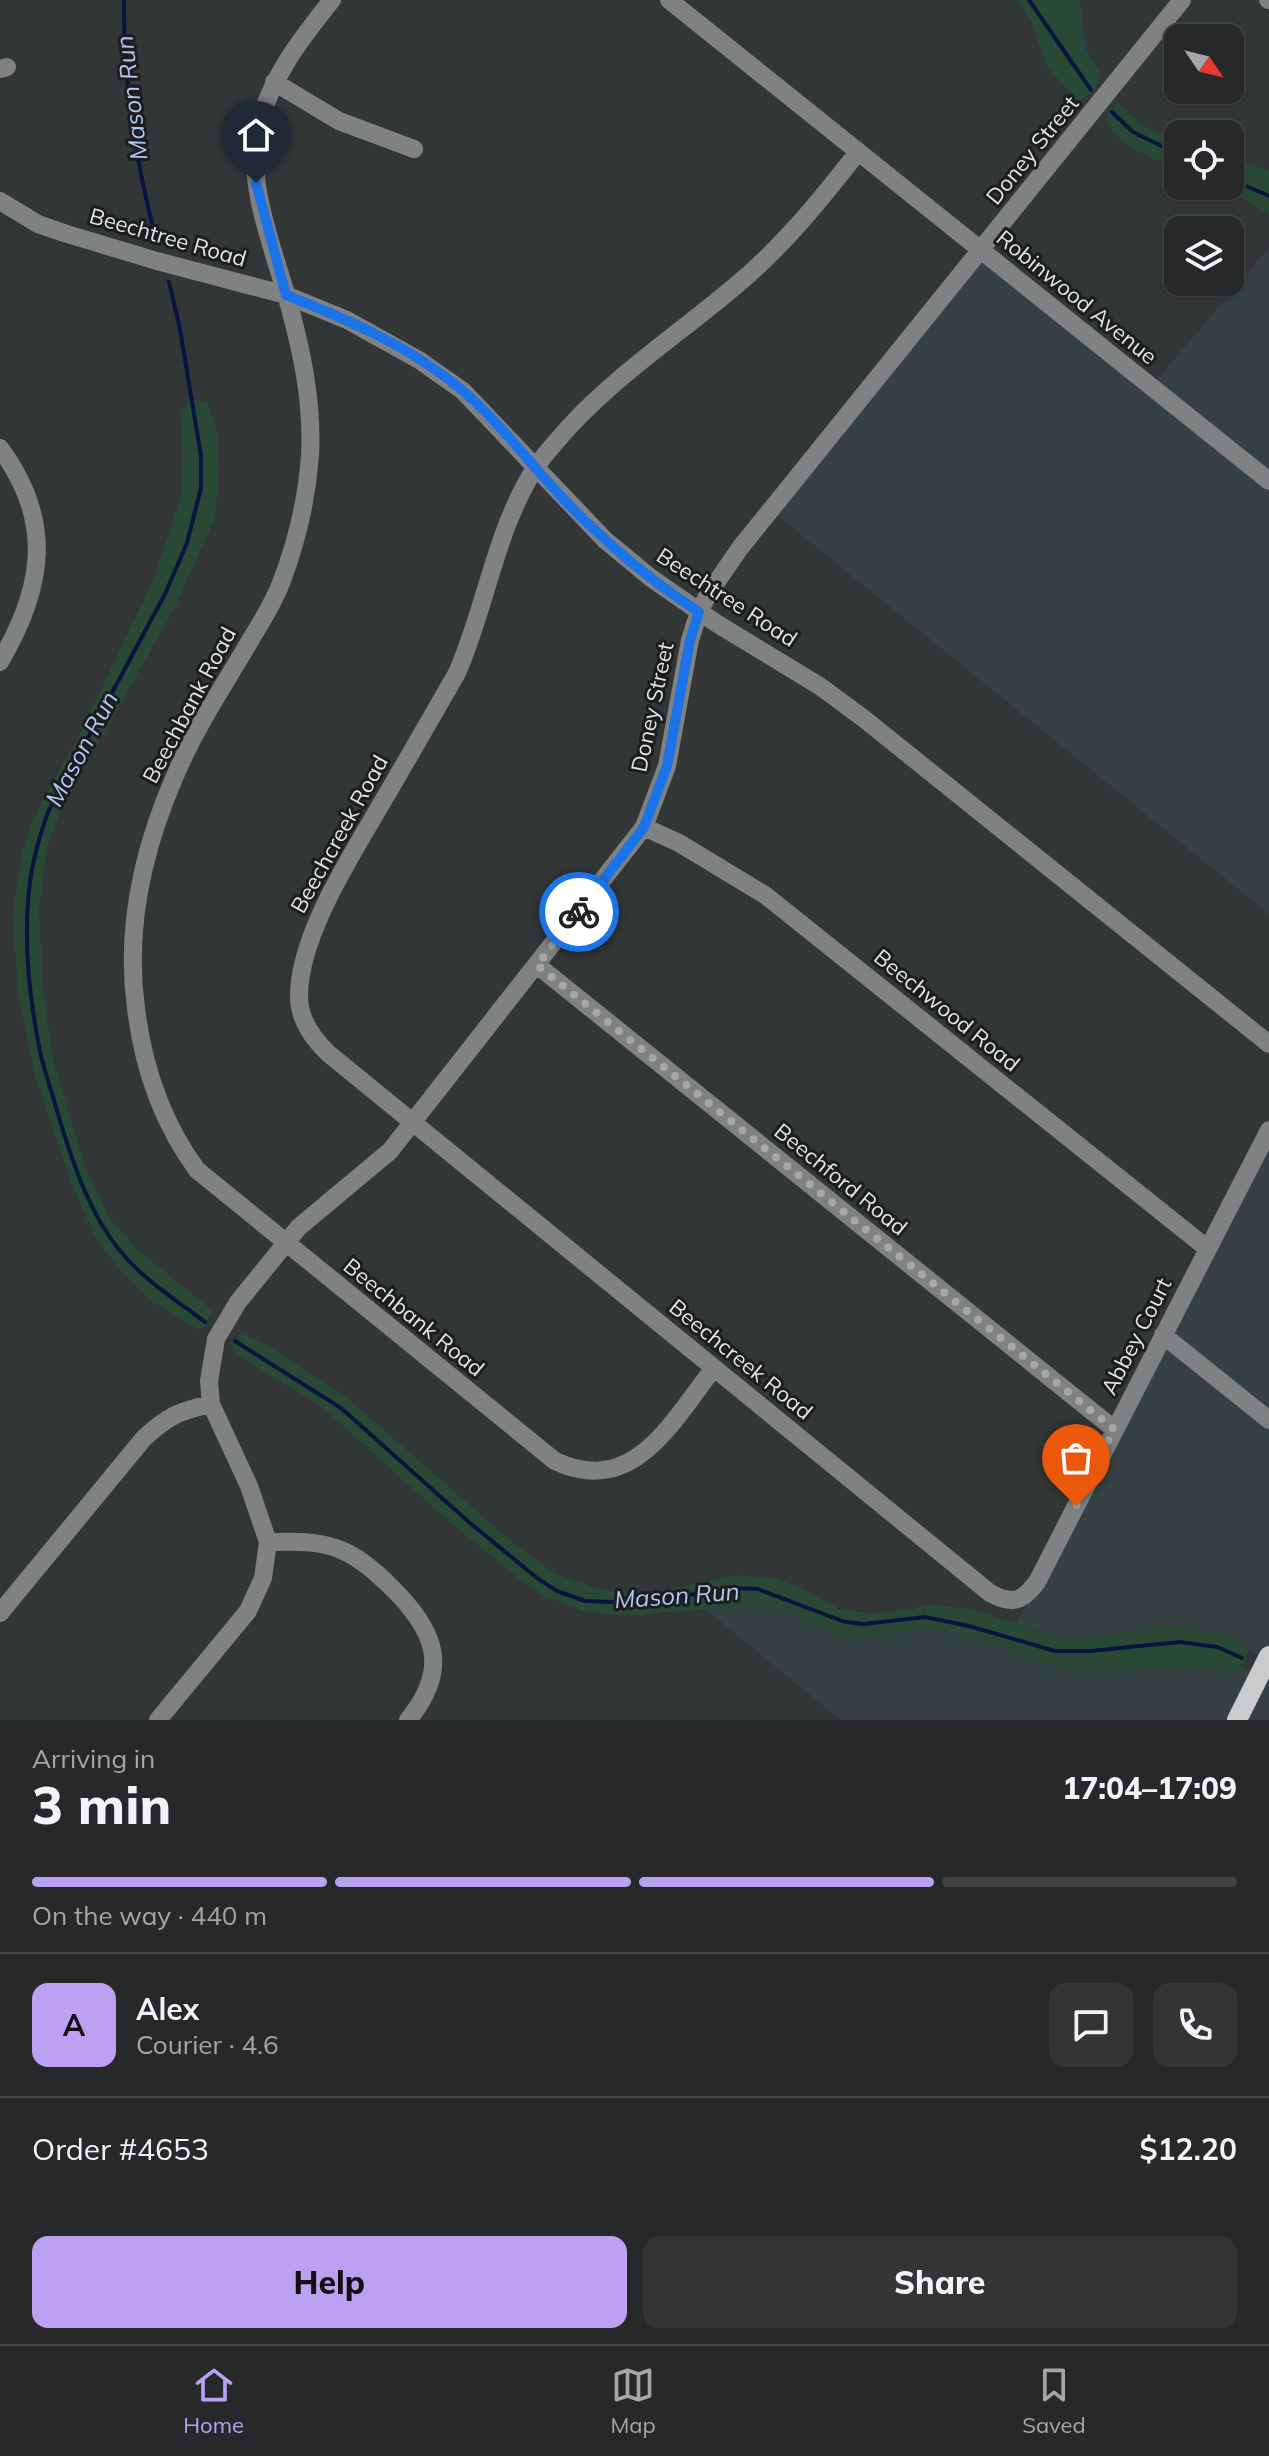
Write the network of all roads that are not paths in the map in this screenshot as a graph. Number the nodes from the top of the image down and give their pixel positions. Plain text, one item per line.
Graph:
1 (332, 0) edge
2 (669, 0) edge
3 (1182, 0) edge
4 (274, 82) junction
5 (414, 149) dead end
6 (858, 152) junction
7 (0, 201) edge
8 (981, 250) junction
9 (286, 295) junction
10 (0, 448) edge
11 (535, 468) junction
12 (1269, 481) edge
13 (699, 612) junction
14 (0, 662) edge
15 (644, 827) junction
16 (537, 965) junction
17 (1269, 1044) edge
18 (413, 1122) junction
19 (1269, 1130) edge
20 (285, 1243) junction
21 (1208, 1249) junction
22 (1163, 1335) junction
23 (714, 1368) junction
24 (211, 1404) junction
25 (1269, 1420) edge
26 (1114, 1429) junction
27 (268, 1542) junction
28 (1015, 1600) joint
29 (0, 1613) edge
30 (1269, 1656) edge
31 (158, 1720) edge
32 (408, 1720) edge
33 (1237, 1720) edge

1 - 4 street, Beechbank Road
2 - 6 street, Robinwood Avenue
3 - 8 street, Doney Street
4 - 5 street
4 - 9 street, Beechbank Road
6 - 8 street, Robinwood Avenue
6 - 11 street, Beechcreek Road
7 - 9 street, Beechtree Road
8 - 12 street, Robinwood Avenue
8 - 13 street, Doney Street
9 - 11 street, Beechtree Road
9 - 20 street, Beechbank Road
10 - 14 street
11 - 13 street, Beechtree Road
11 - 18 street, Beechcreek Road
13 - 15 street, Doney Street
13 - 17 street, Beechtree Road
15 - 16 street, Doney Street
15 - 21 street, Beechwood Road
16 - 18 street, Doney Street
16 - 26 street, Beechford Road
18 - 20 street, Doney Street
18 - 23 street, Beechcreek Road
19 - 21 street, Abbey Court
20 - 23 street, Beechbank Road
20 - 24 street, Doney Street
21 - 22 street, Abbey Court
22 - 25 street
22 - 26 street, Abbey Court
23 - 28 street, Beechcreek Road
24 - 27 street, Doney Street
24 - 29 street
26 - 28 street, Abbey Court
27 - 31 street, Doney Street
27 - 32 street
30 - 33 main road

